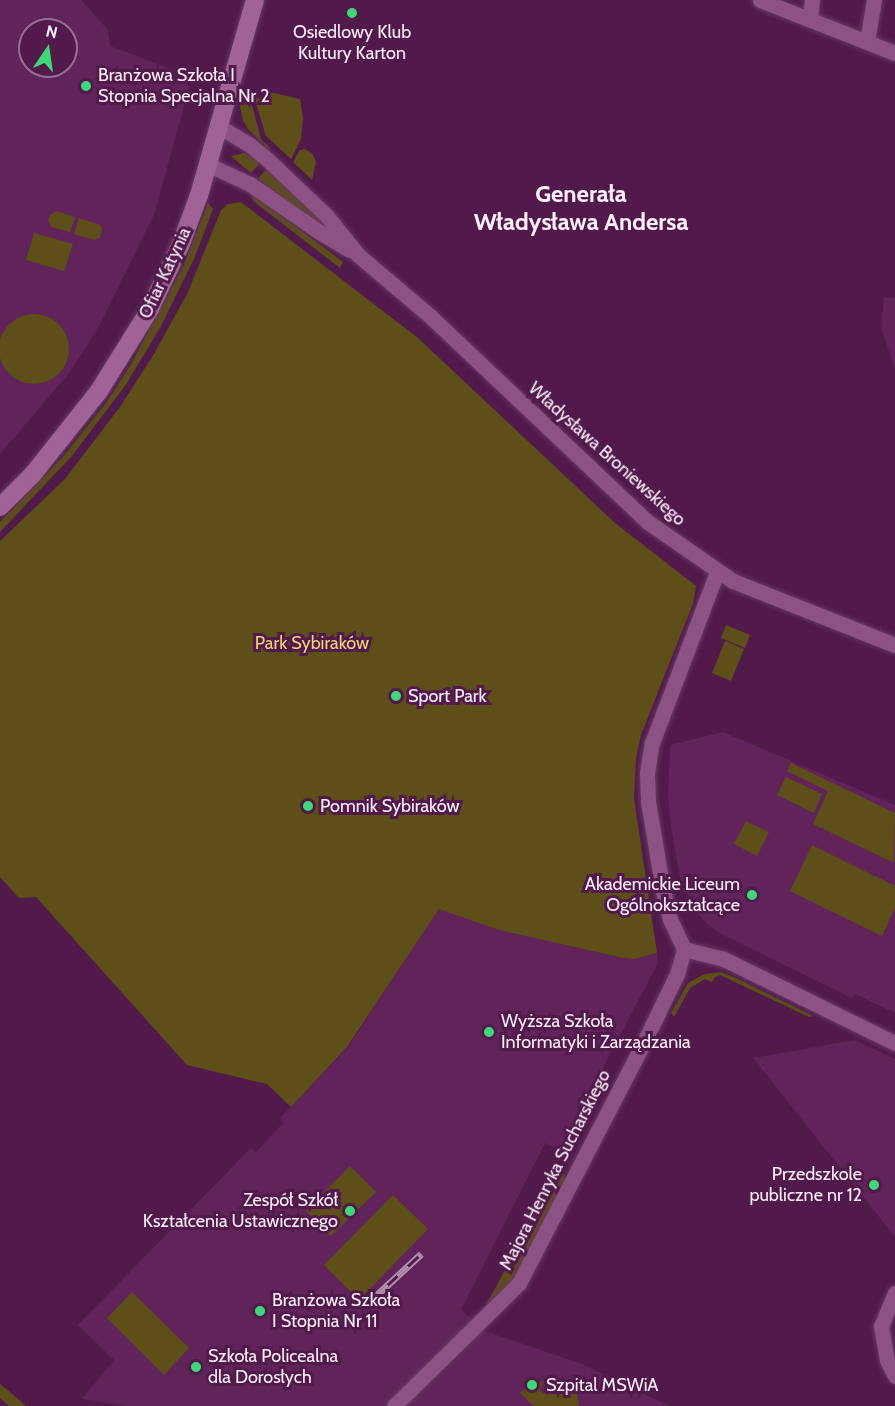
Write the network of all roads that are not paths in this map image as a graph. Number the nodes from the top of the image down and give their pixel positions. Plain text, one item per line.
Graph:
1 (255, 0) edge
2 (760, 0) edge
3 (812, 0) edge
4 (874, 0) edge
5 (810, 18) junction
6 (867, 41) junction
7 (895, 53) edge
8 (220, 127) junction
9 (209, 165) junction
10 (358, 255) junction
11 (0, 507) edge
12 (717, 572) junction
13 (895, 645) edge
14 (684, 949) junction
15 (895, 1042) edge
16 (895, 1293) edge
17 (895, 1376) edge
18 (394, 1406) edge

1 - 8 street, Ofiar Katynia
2 - 5 street
3 - 5 street
4 - 6 street
5 - 6 street
6 - 7 street
8 - 9 street, Ofiar Katynia
8 - 10 street
9 - 10 street
9 - 11 street, Ofiar Katynia
10 - 12 street, Władysława Broniewskiego
12 - 13 street, Władysława Broniewskiego
12 - 14 street
14 - 15 street
14 - 18 street, Majora Henryka Sucharskiego
16 - 17 street

